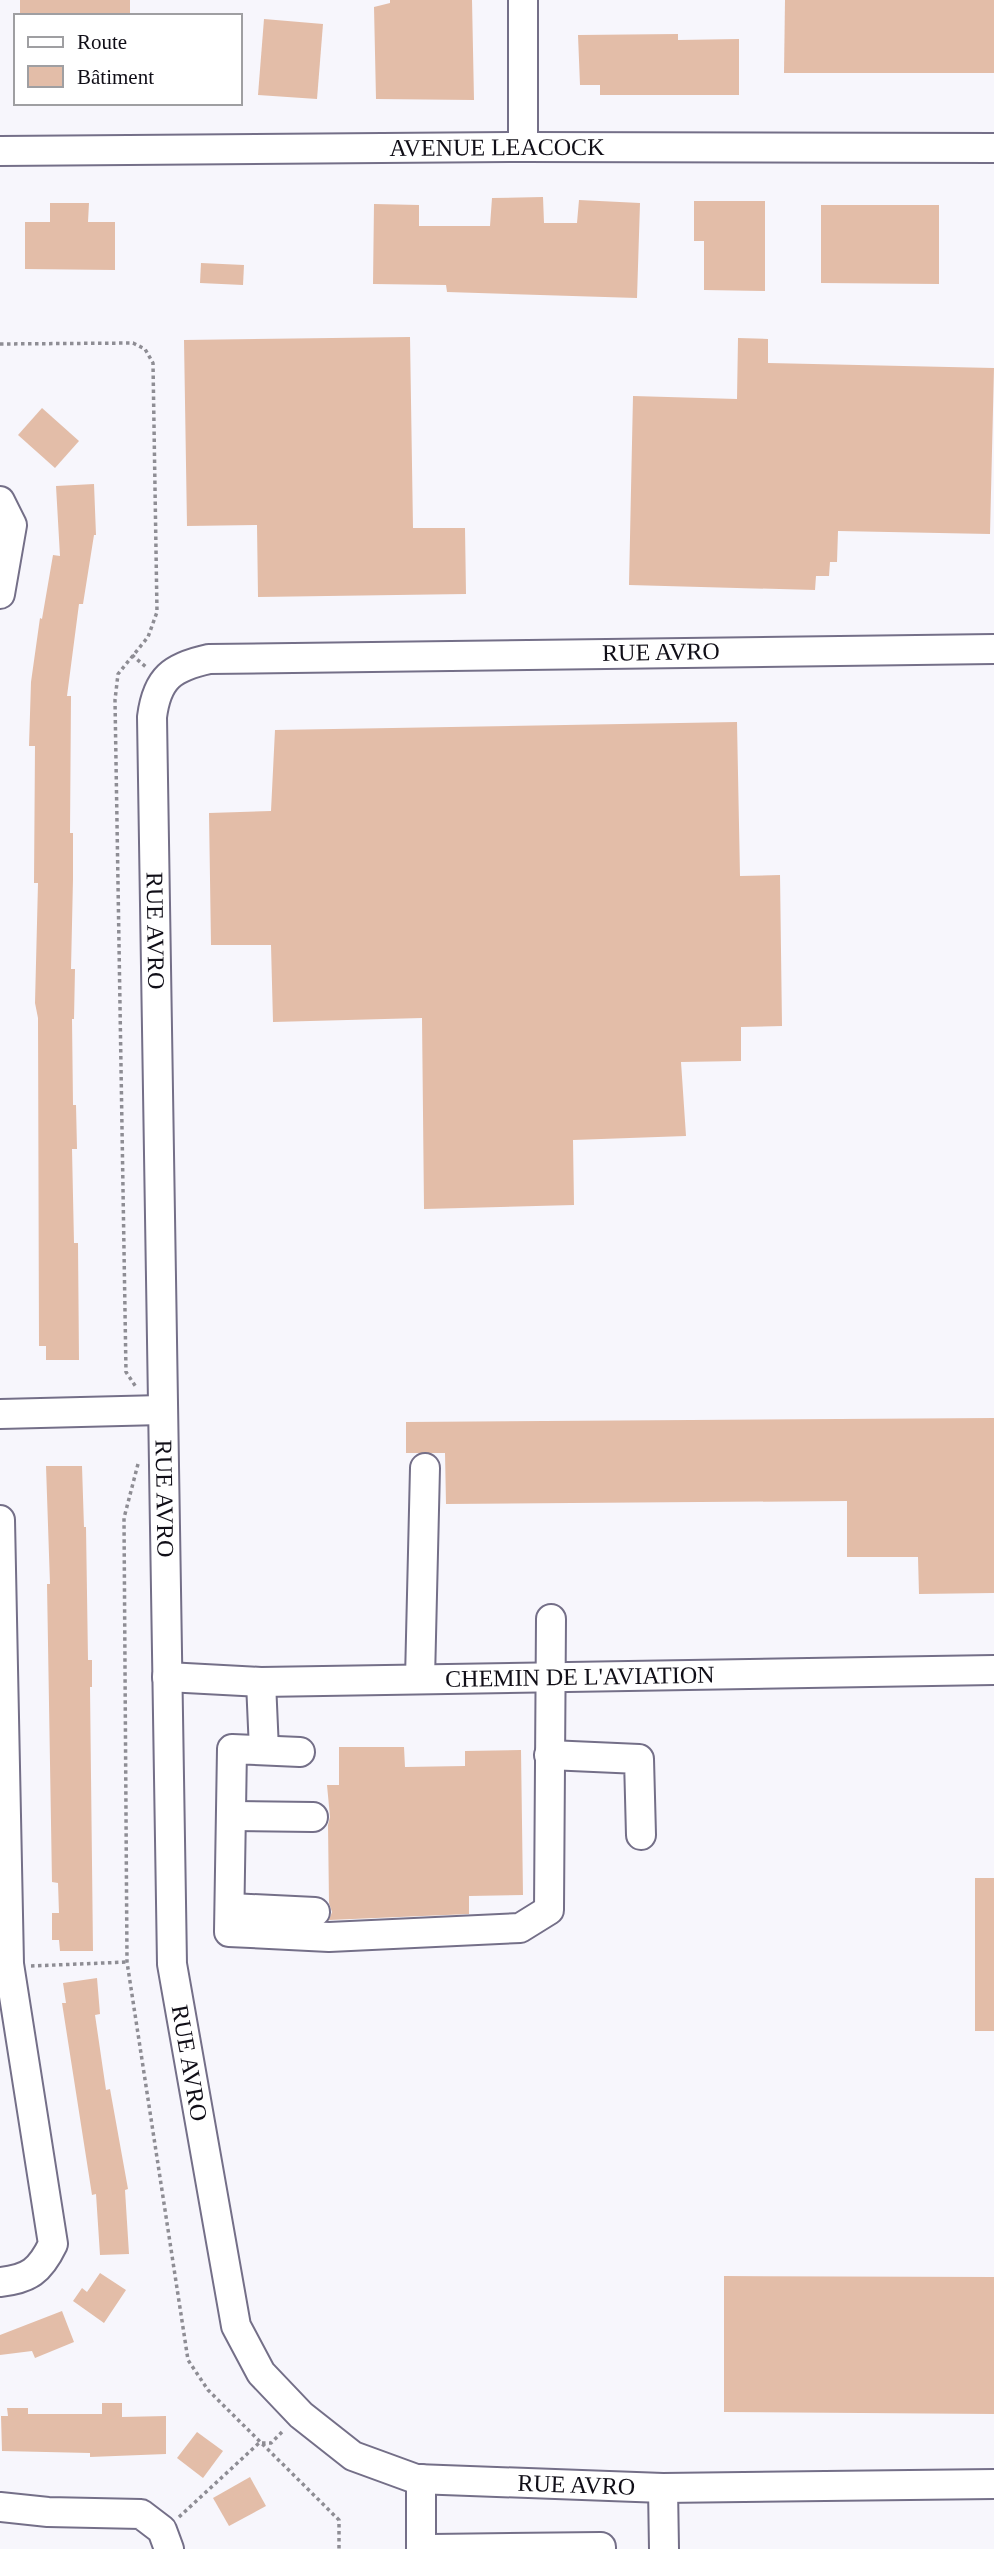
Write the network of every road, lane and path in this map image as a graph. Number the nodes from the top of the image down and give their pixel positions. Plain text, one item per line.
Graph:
1 (523, 0) edge
2 (523, 148) junction
3 (994, 148) edge
4 (0, 151) edge
5 (0, 344) edge
6 (0, 501) edge
7 (0, 594) edge
8 (994, 649) edge
9 (138, 1390) dead end
10 (162, 1410) junction
11 (0, 1414) edge
12 (425, 1468) dead end
13 (0, 1520) edge
14 (551, 1619) dead end
15 (994, 1670) edge
16 (552, 1676) junction
17 (167, 1677) junction
18 (420, 1679) junction
19 (261, 1682) junction
20 (264, 1750) junction
21 (300, 1752) dead end
22 (549, 1755) junction
23 (231, 1816) junction
24 (313, 1817) dead end
25 (641, 1835) dead end
26 (230, 1909) junction
27 (316, 1912) dead end
28 (127, 1962) dead end
29 (24, 1966) dead end
30 (12, 2071) edge
31 (0, 2282) edge
32 (421, 2479) junction
33 (994, 2484) edge
34 (663, 2488) junction
35 (0, 2507) edge
36 (175, 2520) dead end
37 (169, 2549) edge
38 (339, 2549) edge
39 (421, 2549) edge
40 (432, 2549) edge
41 (601, 2549) edge
42 (664, 2549) edge

1 - 2 street
2 - 3 street, AVENUE LEACOCK
2 - 4 street, AVENUE LEACOCK
5 - 9 path, RUE AVRO
6 - 7 street
8 - 10 street, RUE AVRO
10 - 11 street
10 - 17 street, RUE AVRO
12 - 18 street
13 - 30 street
14 - 16 street
15 - 16 street, CHEMIN DE L'AVIATION
16 - 18 street, CHEMIN DE L'AVIATION
16 - 22 street
17 - 19 street, CHEMIN DE L'AVIATION
17 - 32 street, RUE AVRO
18 - 19 street, CHEMIN DE L'AVIATION
19 - 20 street
20 - 21 street
20 - 23 street
22 - 25 street
22 - 26 street
23 - 24 street
23 - 26 street
26 - 27 street
28 - 29 path
30 - 31 street
32 - 34 street, RUE AVRO
32 - 39 street
33 - 34 street, RUE AVRO
34 - 42 street
35 - 37 street
36 - 38 path
40 - 41 street

